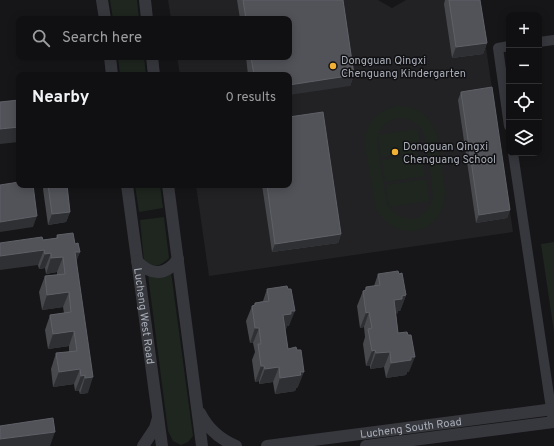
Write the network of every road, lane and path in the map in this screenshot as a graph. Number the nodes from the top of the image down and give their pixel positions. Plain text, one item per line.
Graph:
1 (102, 0) edge
2 (145, 0) edge
3 (105, 16) edge
4 (147, 16) edge
5 (554, 40) edge
6 (542, 42) edge
7 (506, 47) edge
8 (110, 60) edge
9 (152, 60) edge
10 (112, 72) edge
11 (154, 72) edge
12 (508, 120) edge
13 (513, 156) edge
14 (127, 188) edge
15 (168, 188) edge
16 (178, 258) junction
17 (137, 261) junction
18 (196, 402) junction
19 (552, 409) edge
20 (158, 417) junction
21 (553, 422) edge
22 (142, 446) edge
23 (162, 446) edge
24 (202, 446) edge
25 (236, 446) edge
26 (267, 446) edge
27 (366, 446) edge

1 - 3 street
2 - 4 street
5 - 6 street
7 - 12 street
8 - 10 street
9 - 11 street
13 - 19 street
14 - 17 street, Lucheng West Road
15 - 16 street
16 - 17 street
16 - 18 street
17 - 20 street, Lucheng West Road
18 - 24 street
18 - 25 street
19 - 21 street
19 - 26 street, Lucheng South Road
20 - 22 street
20 - 23 street, Lucheng West Road
21 - 27 street, Lucheng South Road

